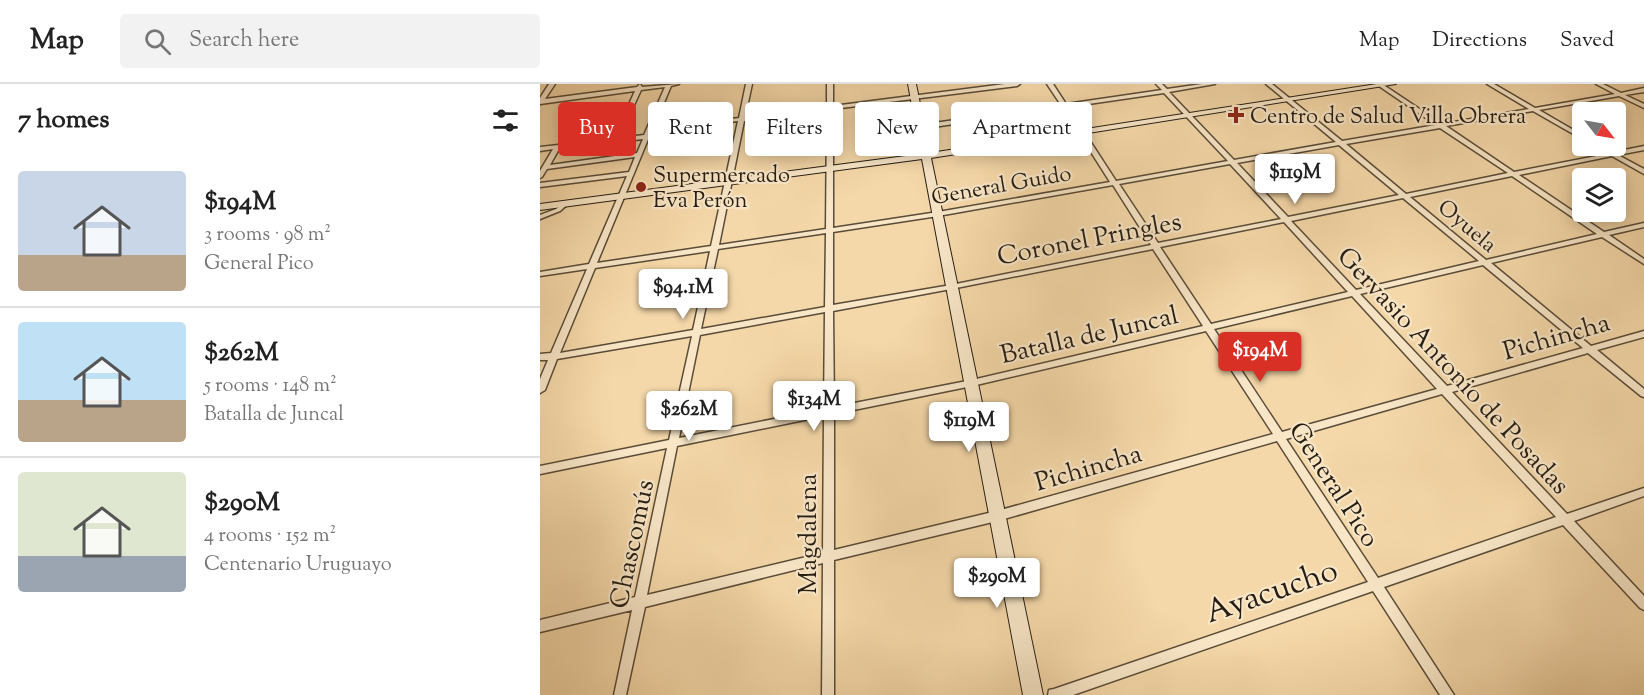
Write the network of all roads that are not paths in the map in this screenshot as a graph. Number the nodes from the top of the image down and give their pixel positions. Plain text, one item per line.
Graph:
1 (552, 84) edge
2 (669, 84) edge
3 (676, 84) edge
4 (749, 84) edge
5 (830, 84) edge
6 (912, 84) edge
7 (1017, 84) edge
8 (1050, 84) edge
9 (1212, 84) edge
10 (1269, 84) edge
11 (1392, 84) edge
12 (1490, 84) edge
13 (1599, 84) edge
14 (1380, 85) edge
15 (640, 86) edge
16 (1162, 87) edge
17 (1644, 90) edge
18 (1621, 94) junction
19 (915, 98) junction
20 (1289, 100) junction
21 (540, 101) edge
22 (633, 102) edge
23 (661, 102) edge
24 (831, 102) edge
25 (916, 102) edge
26 (1061, 102) edge
27 (1085, 102) edge
28 (1644, 106) edge
29 (843, 107) edge
30 (1534, 110) junction
31 (1188, 115) junction
32 (742, 119) junction
33 (745, 119) edge
34 (733, 120) edge
35 (1441, 126) junction
36 (1092, 131) edge
37 (1572, 131) edge
38 (648, 134) joint
39 (636, 136) edge
40 (1341, 143) junction
41 (557, 147) joint
42 (1644, 148) edge
43 (540, 149) edge
44 (1092, 149) edge
45 (1626, 152) edge
46 (639, 155) junction
47 (594, 156) edge
48 (829, 156) edge
49 (926, 156) joint
50 (1604, 156) edge
51 (1617, 156) edge
52 (592, 161) junction
53 (1233, 162) junction
54 (546, 167) junction
55 (829, 169) junction
56 (1644, 172) edge
57 (631, 174) junction
58 (1514, 174) junction
59 (540, 176) edge
60 (728, 182) junction
61 (1115, 183) junction
62 (540, 185) edge
63 (622, 196) junction
64 (1405, 196) junction
65 (565, 204) junction
66 (540, 207) edge
67 (938, 214) junction
68 (540, 217) edge
69 (1287, 220) junction
70 (1644, 225) edge
71 (829, 230) junction
72 (1604, 235) junction
73 (1155, 246) junction
74 (715, 247) junction
75 (1644, 262) edge
76 (1484, 263) junction
77 (591, 266) junction
78 (540, 274) edge
79 (951, 287) junction
80 (1354, 294) junction
81 (830, 308) junction
82 (1208, 328) junction
83 (698, 331) junction
84 (1644, 334) edge
85 (1591, 350) junction
86 (554, 356) junction
87 (540, 357) edge
88 (972, 383) junction
89 (540, 390) edge
90 (1444, 391) junction
91 (1644, 394) edge
92 (827, 412) junction
93 (1278, 436) junction
94 (674, 444) junction
95 (540, 470) edge
96 (1644, 492) edge
97 (997, 516) junction
98 (1565, 520) junction
99 (829, 556) junction
100 (1375, 583) junction
101 (639, 603) junction
102 (1644, 604) edge
103 (540, 626) edge
104 (620, 695) edge
105 (828, 695) edge
106 (1033, 695) edge
107 (1054, 695) edge
108 (1448, 695) edge

1 - 21 street
2 - 3 street
2 - 15 street
2 - 23 street
4 - 32 street, Chascomús
5 - 24 street, Magdalena
6 - 19 main road
7 - 19 street
8 - 26 street, General Pico
9 - 16 street
10 - 20 street, Oyuela
11 - 14 main road
12 - 30 street
13 - 18 street
14 - 20 main road
14 - 35 street
15 - 21 street
15 - 22 street
16 - 27 street
16 - 31 street, Gervasio Antonio de Posadas
17 - 18 street, General Guido
18 - 28 street
18 - 30 street, General Guido
19 - 25 main road
19 - 29 street
20 - 31 main road
20 - 40 street, Oyuela
30 - 35 street, General Guido
30 - 37 street
31 - 36 main road
31 - 53 street, Gervasio Antonio de Posadas
32 - 33 street
32 - 34 street
32 - 60 street, Chascomús
35 - 40 street, General Guido
35 - 58 street
38 - 39 street
38 - 46 street
40 - 53 street, General Guido
40 - 64 street, Oyuela
41 - 43 street
41 - 54 street
42 - 45 street, Coronel Pringles
44 - 61 street, General Pico
46 - 52 street
46 - 57 street
47 - 52 street
48 - 55 street, Magdalena
49 - 55 main road
49 - 67 main road
50 - 58 street, Coronel Pringles
51 - 56 street
52 - 54 street
53 - 61 street, General Guido
53 - 69 street, Gervasio Antonio de Posadas
54 - 59 street
55 - 60 main road
55 - 71 street, Magdalena
57 - 62 street
57 - 63 street
58 - 64 street, Coronel Pringles
58 - 72 street
60 - 63 main road
60 - 74 street, Chascomús
61 - 67 street, General Guido
61 - 73 street, General Pico
63 - 65 main road
63 - 77 street
64 - 69 street, Coronel Pringles
64 - 76 street, Oyuela
65 - 66 main road
65 - 68 street
67 - 71 street, General Guido
67 - 79 main road
69 - 73 street, Coronel Pringles
69 - 80 street, Gervasio Antonio de Posadas
70 - 72 street, Batalla de Juncal
71 - 74 street, General Guido
71 - 81 street, Magdalena
72 - 75 street
72 - 76 street, Batalla de Juncal
73 - 79 street, Coronel Pringles
73 - 82 street, General Pico
74 - 77 street, General Guido
74 - 83 street, Chascomús
76 - 80 street, Batalla de Juncal
76 - 85 street, Oyuela
77 - 78 street, General Guido
77 - 86 street
79 - 81 street, Coronel Pringles
79 - 88 main road
80 - 82 street, Batalla de Juncal
80 - 90 street, Gervasio Antonio de Posadas
81 - 83 street, Coronel Pringles
81 - 92 street, Magdalena
82 - 88 street, Batalla de Juncal
82 - 93 street, General Pico
83 - 86 street, Coronel Pringles
83 - 94 street, Chascomús
84 - 85 street, Pichincha
85 - 90 street, Pichincha
85 - 91 street, Oyuela
86 - 87 street, Coronel Pringles
86 - 89 street
88 - 92 street, Batalla de Juncal
88 - 97 main road
90 - 93 street, Pichincha
90 - 98 street, Gervasio Antonio de Posadas
92 - 94 street, Batalla de Juncal
92 - 99 street, Magdalena
93 - 97 street, Pichincha
93 - 100 street, General Pico
94 - 95 street, Batalla de Juncal
94 - 101 street, Chascomús
96 - 98 street, Ayacucho
97 - 99 street, Pichincha
97 - 106 main road
98 - 100 street, Ayacucho
98 - 102 street, Gervasio Antonio de Posadas
99 - 101 street, Pichincha
99 - 105 street, Magdalena
100 - 107 street, Ayacucho
100 - 108 street, General Pico
101 - 103 street, Pichincha
101 - 104 street, Chascomús

